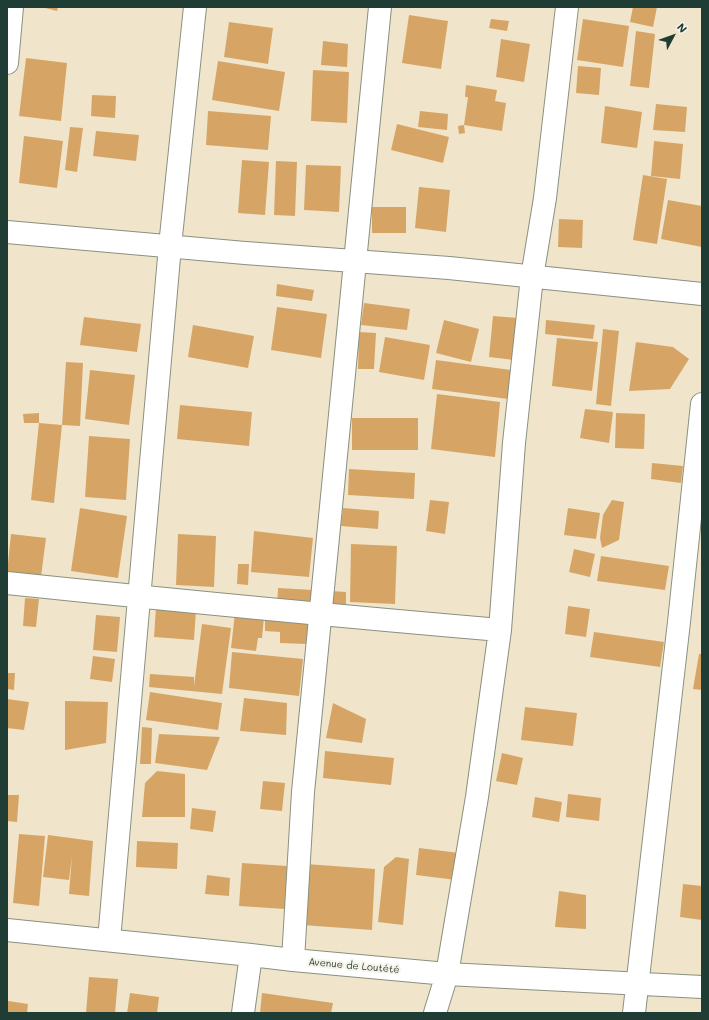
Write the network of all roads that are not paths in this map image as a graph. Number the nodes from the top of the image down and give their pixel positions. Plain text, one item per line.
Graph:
1 (12, 7) edge
2 (195, 7) edge
3 (380, 7) edge
4 (567, 7) edge
5 (7, 63) edge
6 (7, 232) edge
7 (170, 246) junction
8 (355, 262) junction
9 (532, 277) junction
10 (702, 294) edge
11 (702, 404) edge
12 (7, 583) edge
13 (139, 596) junction
14 (320, 615) junction
15 (500, 630) junction
16 (7, 930) edge
17 (109, 940) junction
18 (251, 955) junction
19 (293, 960) junction
20 (447, 974) junction
21 (637, 983) junction
22 (702, 987) edge
23 (244, 1013) edge
24 (435, 1013) edge
25 (634, 1013) edge

1 - 5 street
2 - 7 street
3 - 8 street
4 - 9 street
6 - 7 street
7 - 8 street
7 - 13 street
8 - 9 street
8 - 14 street
9 - 10 street
9 - 15 street
11 - 21 street
12 - 13 street
13 - 14 street
13 - 17 street
14 - 15 street
14 - 19 street
15 - 20 street
16 - 17 street, Avenue de Loutété
17 - 18 street, Avenue de Loutété
18 - 19 street, Avenue de Loutété
18 - 23 street
19 - 20 street, Avenue de Loutété
20 - 21 street, Avenue de Loutété
20 - 24 street
21 - 22 street, Avenue de Loutété
21 - 25 street

